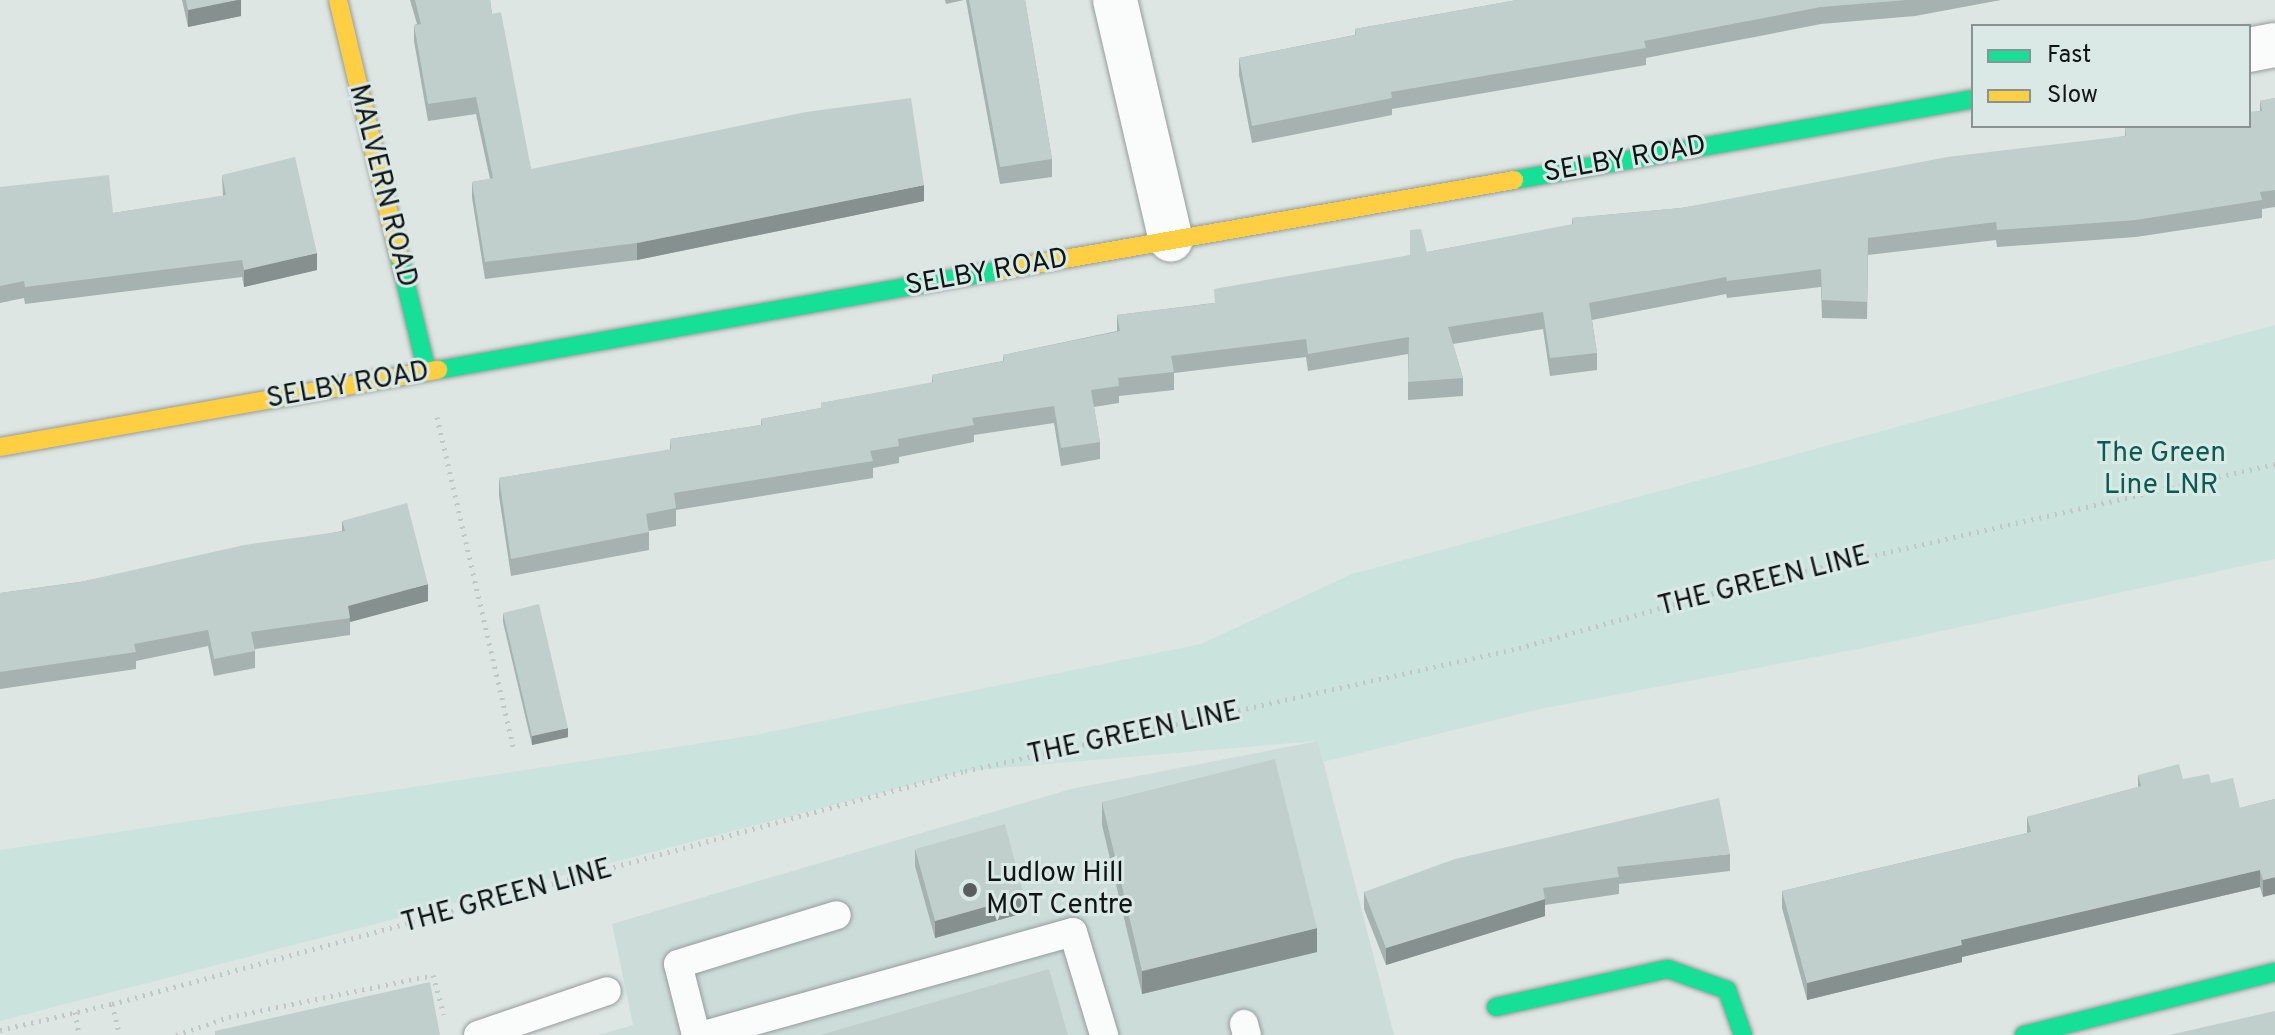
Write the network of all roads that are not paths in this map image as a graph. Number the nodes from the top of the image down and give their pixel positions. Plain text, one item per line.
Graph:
1 (338, 0) edge
2 (1115, 0) edge
3 (2275, 45) edge
4 (2251, 50) edge
5 (1971, 99) edge
6 (1171, 240) junction
7 (427, 372) junction
8 (0, 447) edge
9 (837, 915) dead end
10 (2275, 972) edge
11 (607, 991) dead end
12 (1496, 1007) dead end
13 (480, 1032) edge
14 (696, 1035) edge
15 (704, 1035) edge
16 (1104, 1035) edge
17 (1743, 1035) edge
18 (2024, 1035) edge

1 - 7 street, MALVERN ROAD
2 - 6 street
3 - 4 street
5 - 6 street, SELBY ROAD
6 - 7 street, SELBY ROAD
7 - 8 street, SELBY ROAD
9 - 14 lane
10 - 18 street
11 - 13 lane
12 - 17 street
15 - 16 lane

